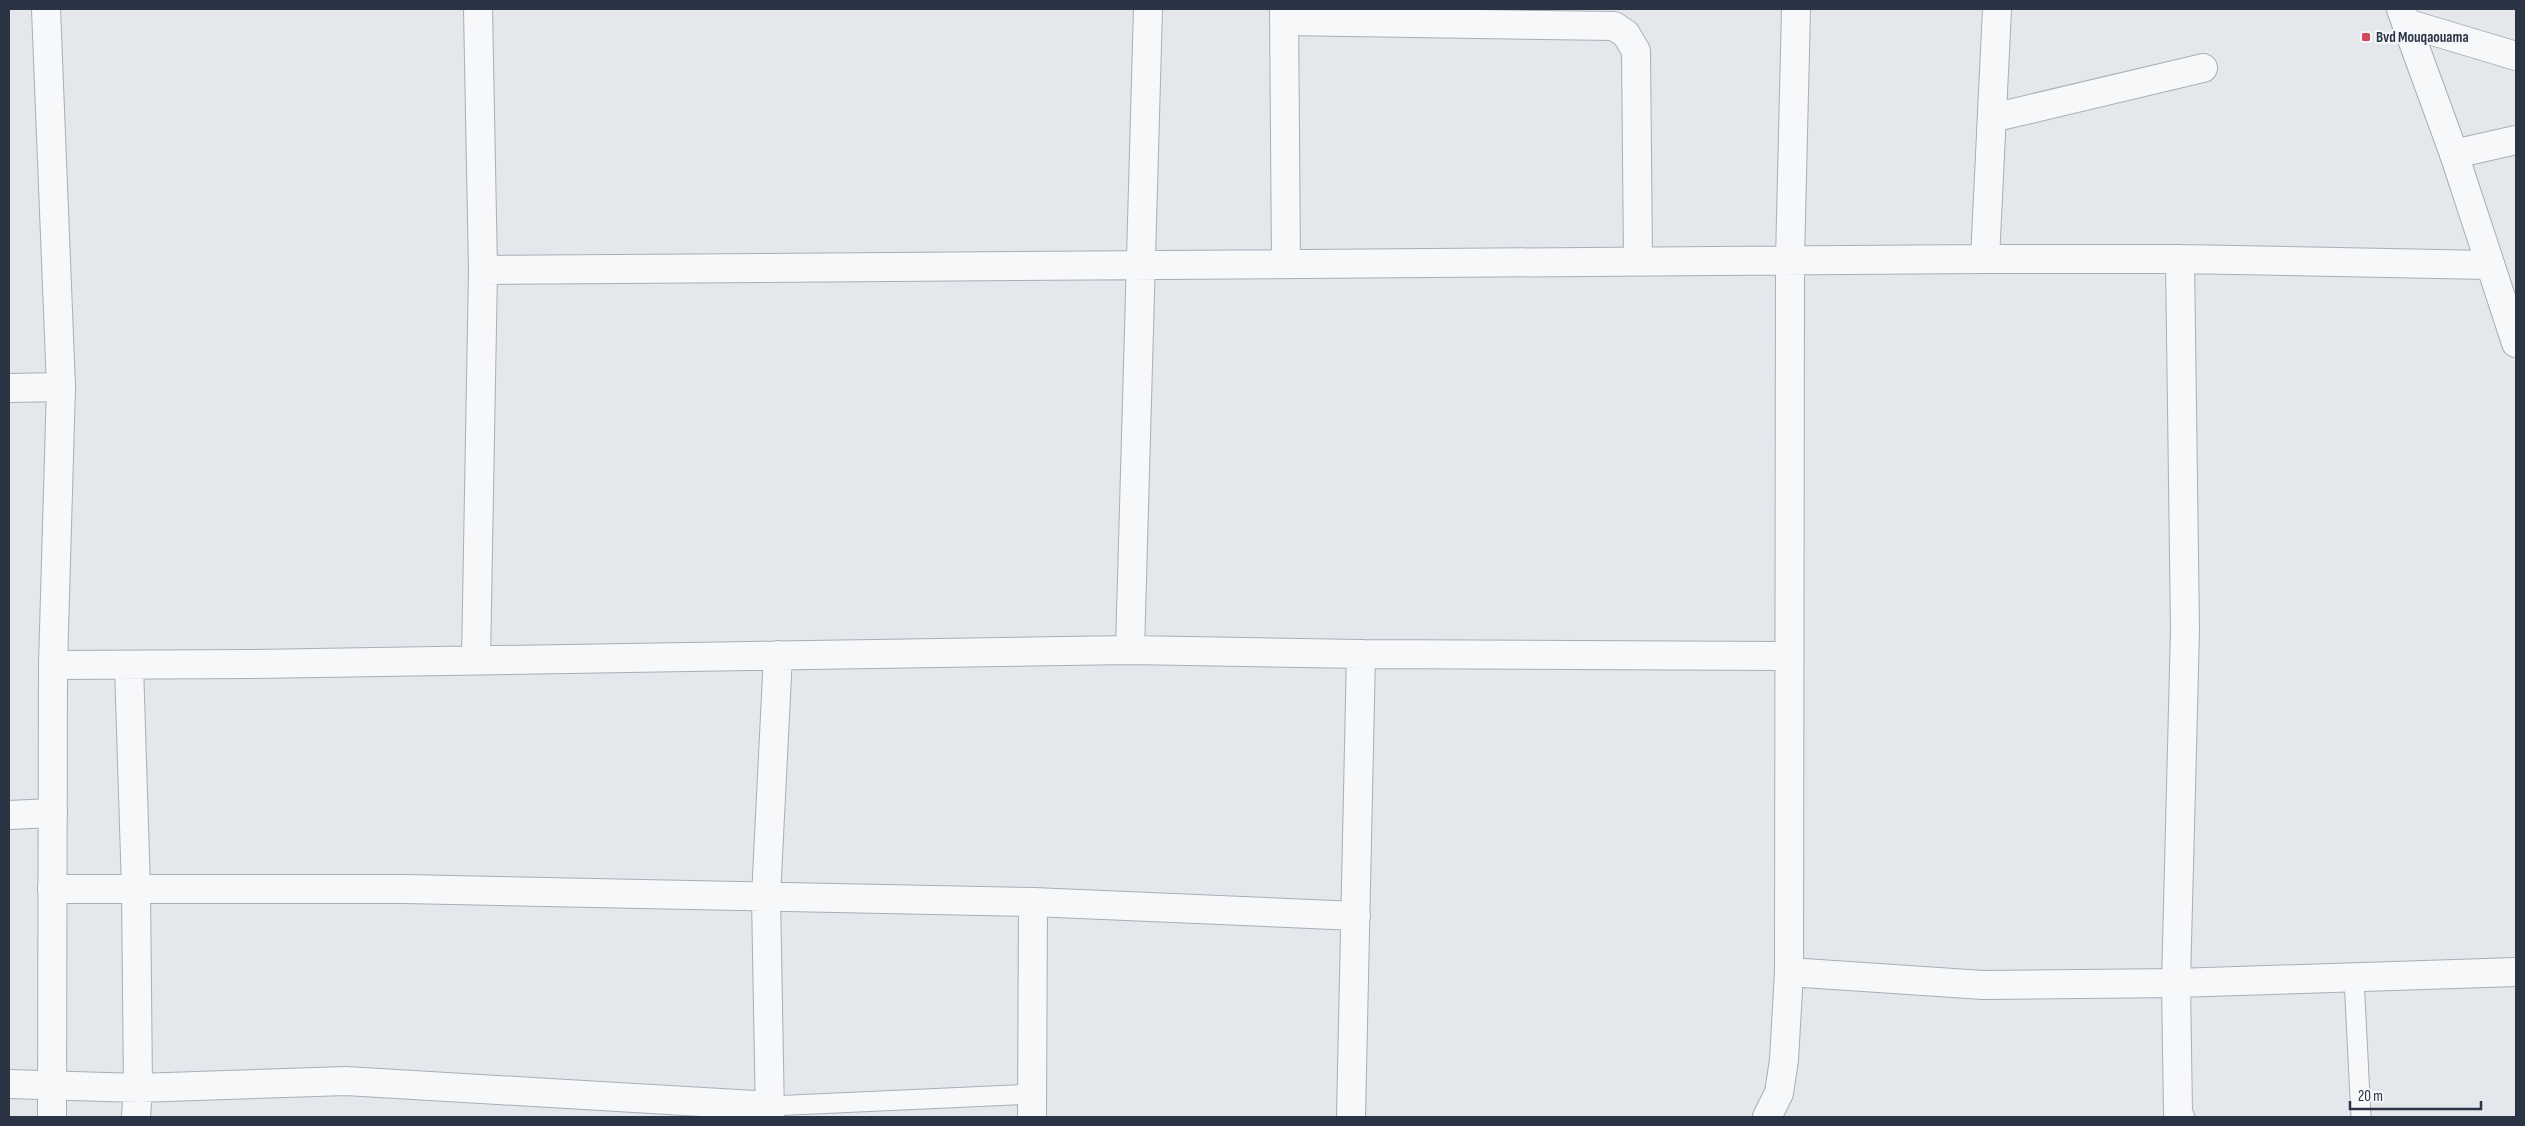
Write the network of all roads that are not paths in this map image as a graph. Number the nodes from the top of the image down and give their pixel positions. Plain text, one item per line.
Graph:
1 (46, 9) edge
2 (478, 9) edge
3 (1148, 9) edge
4 (1796, 9) edge
5 (1997, 9) edge
6 (1284, 15) edge
7 (2403, 16) edge
8 (2516, 56) edge
9 (2203, 68) dead end
10 (1992, 118) junction
11 (2516, 140) edge
12 (2454, 154) junction
13 (2180, 258) junction
14 (1986, 259) junction
15 (1638, 260) junction
16 (1790, 260) junction
17 (1286, 263) junction
18 (2490, 265) junction
19 (1139, 266) junction
20 (483, 270) junction
21 (2516, 343) edge
22 (61, 387) junction
23 (9, 388) edge
24 (1130, 650) junction
25 (1362, 654) junction
26 (778, 655) junction
27 (1789, 656) junction
28 (476, 660) junction
29 (53, 665) junction
30 (129, 665) junction
31 (53, 813) junction
32 (9, 815) edge
33 (52, 889) junction
34 (136, 889) junction
35 (766, 896) junction
36 (1033, 902) junction
37 (1356, 916) junction
38 (1789, 972) junction
39 (2516, 972) edge
40 (2354, 977) junction
41 (2176, 983) junction
42 (9, 1084) edge
43 (52, 1086) junction
44 (138, 1088) junction
45 (1032, 1106) edge
46 (770, 1111) edge
47 (52, 1117) edge
48 (136, 1117) edge
49 (1351, 1117) edge
50 (1767, 1117) edge
51 (2180, 1117) edge
52 (2361, 1117) edge

1 - 22 street
2 - 20 street
3 - 19 street
4 - 16 street
5 - 10 street
6 - 15 street
6 - 17 street
7 - 8 street
7 - 12 street
9 - 10 street
10 - 14 street
11 - 12 street
12 - 18 street
13 - 14 street
13 - 18 street
13 - 41 street
14 - 16 street
15 - 16 street
15 - 17 street
16 - 27 street
17 - 19 street
18 - 21 street
19 - 20 street
19 - 24 street
20 - 28 street
22 - 23 street
22 - 29 street
24 - 25 street
24 - 26 street
25 - 27 street
25 - 37 street
26 - 28 street
26 - 35 street
27 - 38 street
28 - 30 street
29 - 30 street
29 - 31 street
30 - 34 street
31 - 32 street
31 - 33 street
33 - 34 street
33 - 43 street
34 - 35 street
34 - 44 street
35 - 36 street
35 - 46 street
36 - 37 street
36 - 45 street
37 - 49 street
38 - 41 street
38 - 50 street
39 - 40 street
40 - 41 street
40 - 52 lane
41 - 51 street
42 - 43 street
43 - 44 street
43 - 47 street
44 - 46 street
44 - 48 street
45 - 46 lane

